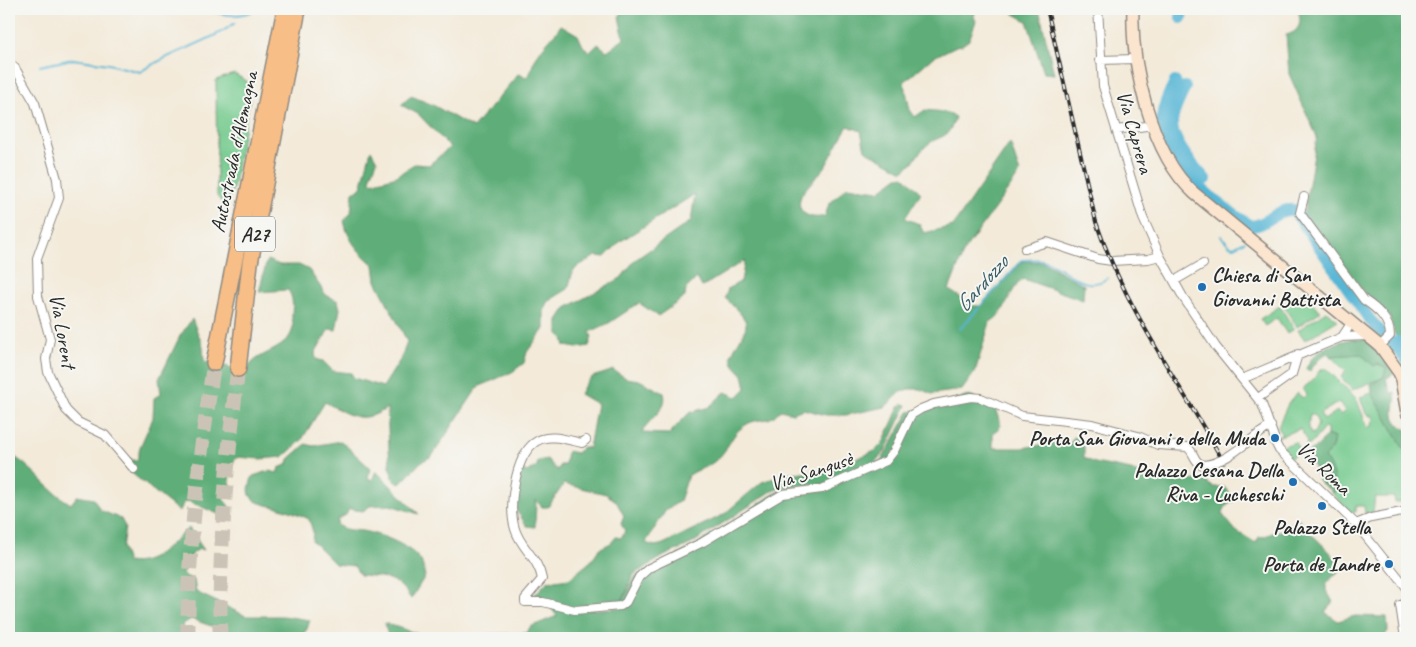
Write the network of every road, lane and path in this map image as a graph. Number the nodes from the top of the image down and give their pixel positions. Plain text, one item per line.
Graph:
1 (285, 9) edge
2 (298, 9) edge
3 (1098, 9) edge
4 (1133, 9) edge
5 (1136, 59) junction
6 (1100, 60) junction
7 (9, 63) edge
8 (274, 99) junction
9 (1154, 125) junction
10 (1116, 130) junction
11 (1304, 197) dead end
12 (1025, 249) dead end
13 (1161, 257) junction
14 (1203, 264) dead end
15 (1174, 281) junction
16 (1352, 322) junction
17 (1342, 337) junction
18 (1369, 337) junction
19 (1381, 345) junction
20 (1298, 354) junction
21 (214, 363) tunnel mouth
22 (238, 368) tunnel mouth
23 (1242, 379) junction
24 (1258, 398) junction
25 (1407, 413) edge
26 (1271, 426) junction
27 (586, 440) dead end
28 (134, 469) dead end
29 (1407, 511) edge
30 (1356, 524) junction
31 (1407, 588) edge
32 (1400, 605) dead end
33 (1404, 638) edge

1 - 8 highway, Autostrada d'Alemagna / A27
2 - 8 highway, Autostrada d'Alemagna / A27
3 - 6 street, Via Caprera
4 - 5 street
5 - 6 street
5 - 9 street
6 - 10 street, Via Caprera
7 - 28 street, Via Lorent
8 - 21 highway, Autostrada d'Alemagna / A27
8 - 22 highway, Autostrada d'Alemagna / A27
9 - 10 street
9 - 16 street
10 - 13 street, Via Caprera
11 - 19 street
12 - 13 street
13 - 15 street, Via Caprera
14 - 15 street
15 - 23 street, Via Caprera
16 - 17 street
16 - 18 street
17 - 18 street
17 - 20 street
18 - 19 street
19 - 25 street
20 - 23 street
20 - 24 street
23 - 24 street, Via Roma
24 - 26 street, Via Roma
26 - 27 street, Via Sangusè
26 - 30 street, Via Roma
29 - 30 street
30 - 31 street, Via Roma
32 - 33 street

